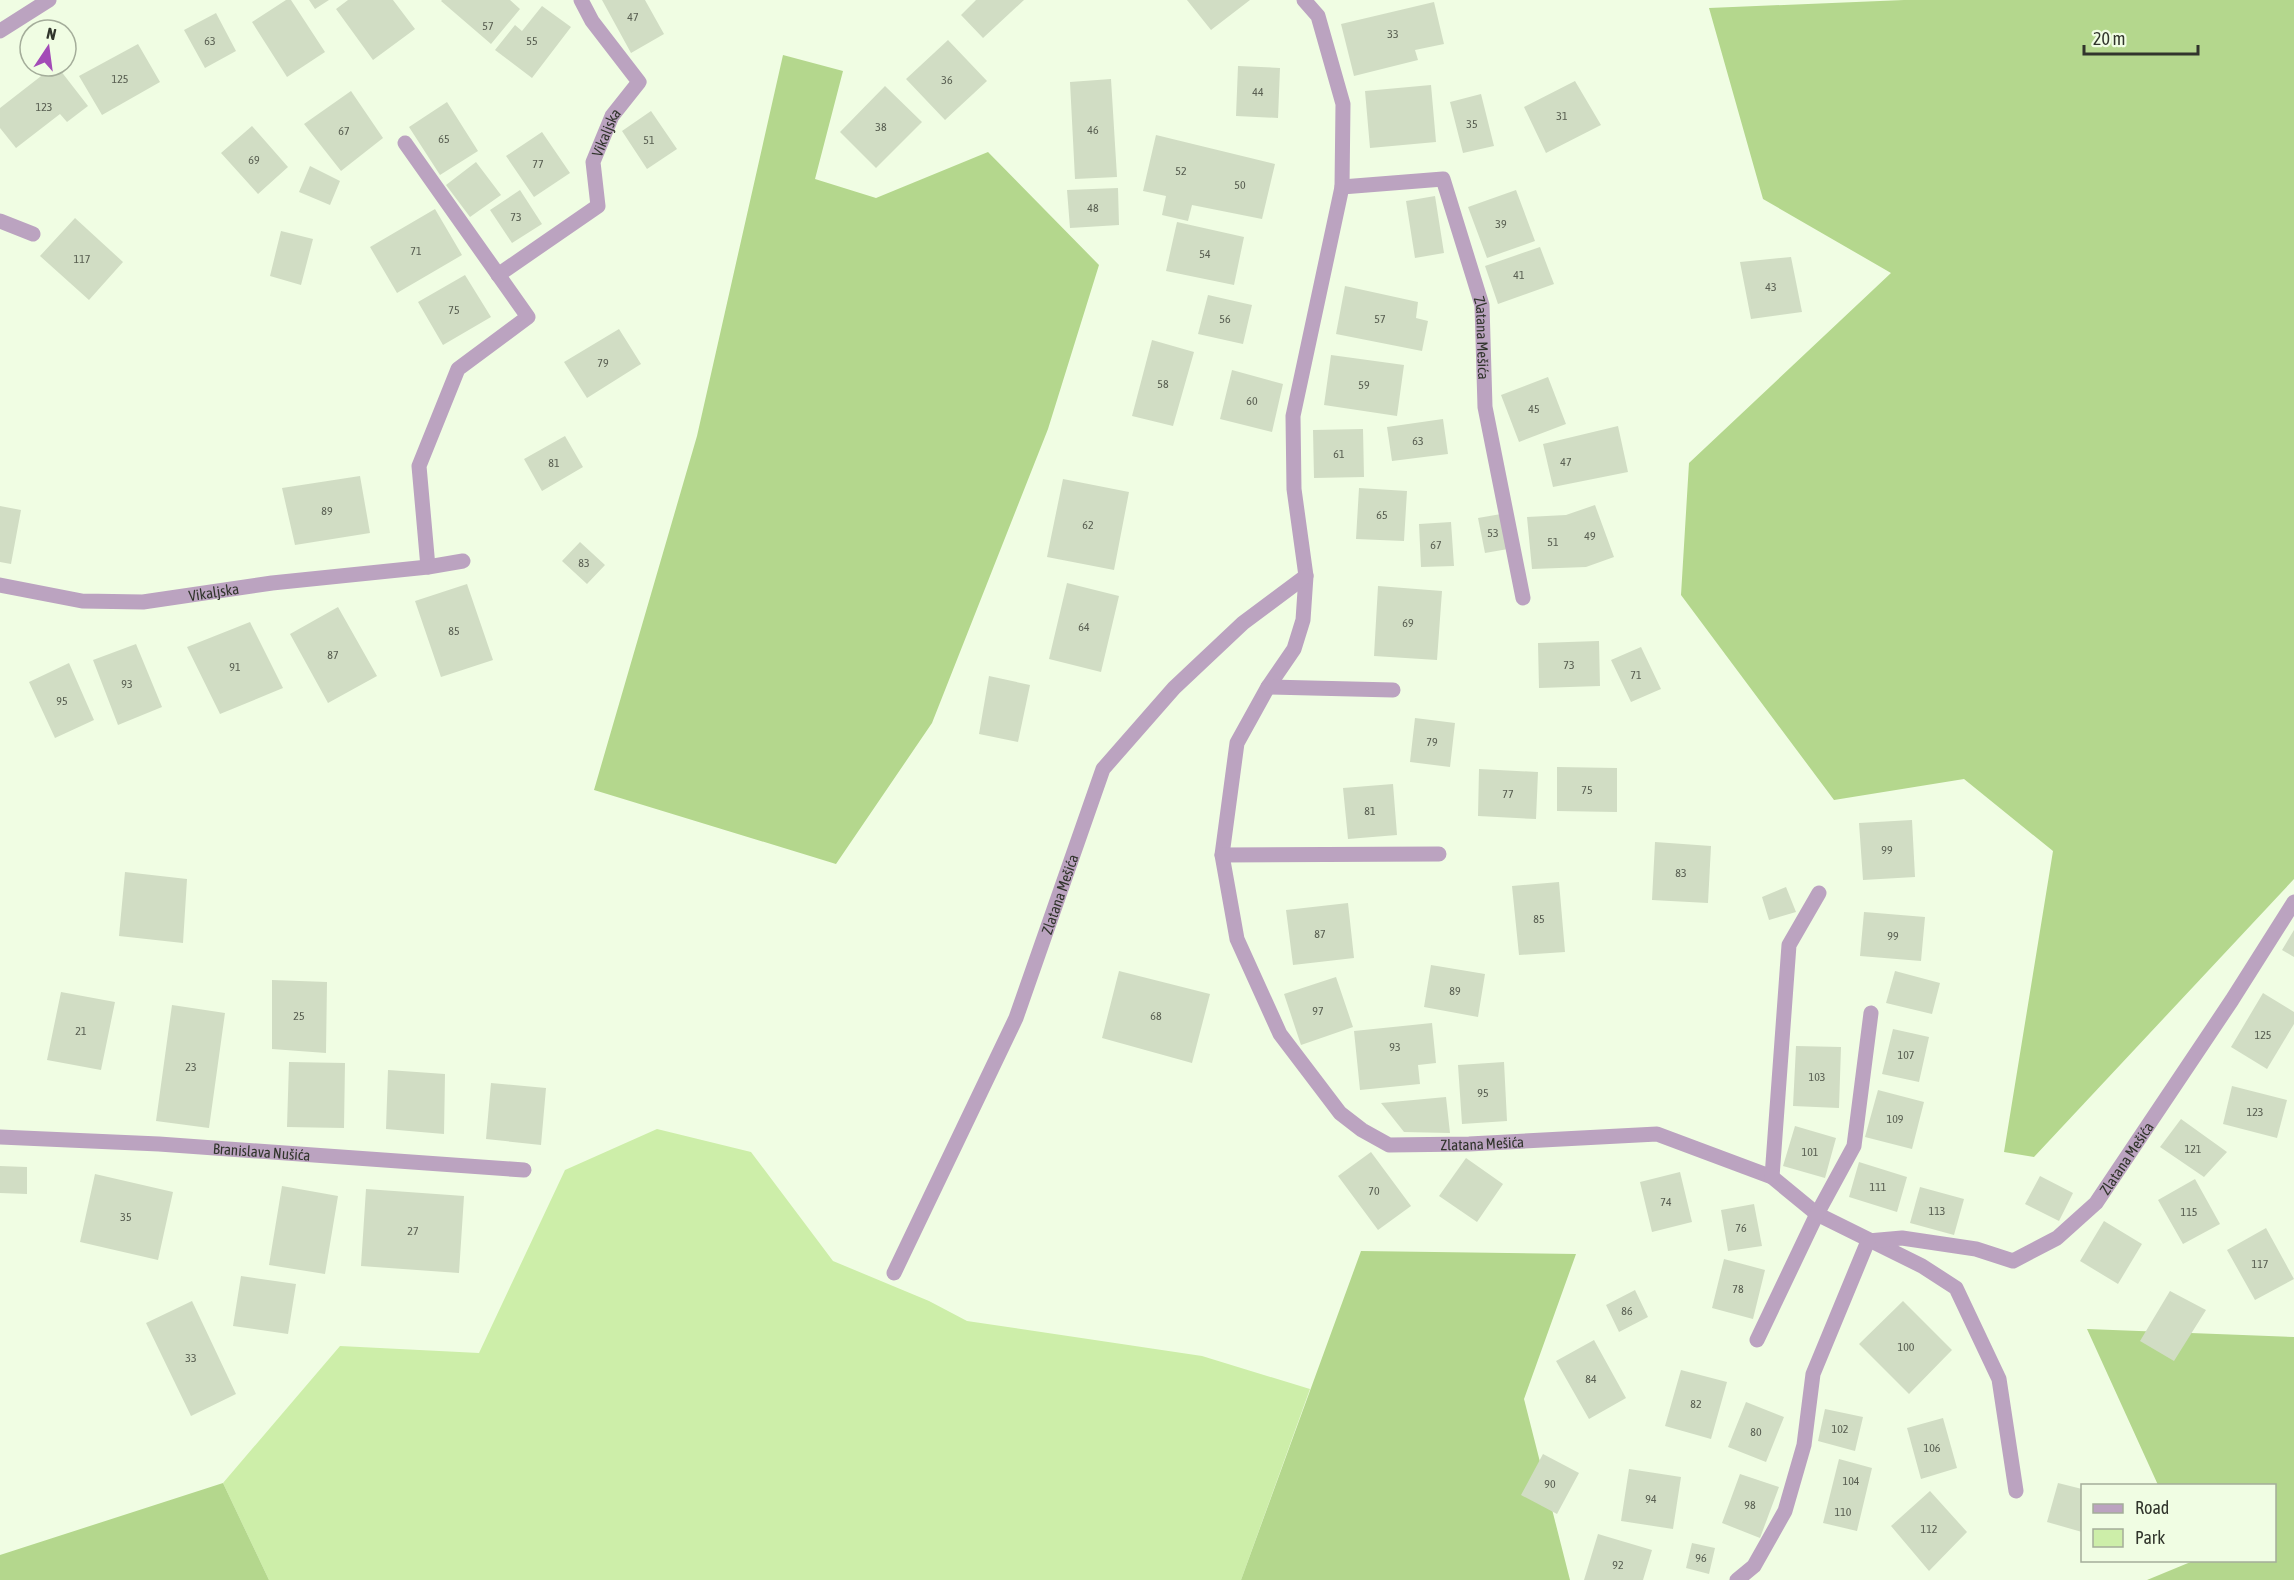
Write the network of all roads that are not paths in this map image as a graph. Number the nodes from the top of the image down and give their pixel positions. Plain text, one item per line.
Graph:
1 (49, 0) edge
2 (581, 0) edge
3 (1304, 0) edge
4 (0, 31) edge
5 (405, 143) dead end
6 (1342, 187) junction
7 (0, 221) edge
8 (33, 234) dead end
9 (498, 275) junction
10 (463, 561) dead end
11 (428, 567) junction
12 (1306, 576) junction
13 (0, 585) edge
14 (1523, 598) dead end
15 (1268, 687) junction
16 (1392, 690) dead end
17 (1439, 854) dead end
18 (1222, 855) junction
19 (1820, 893) dead end
20 (2294, 902) edge
21 (1871, 1013) dead end
22 (0, 1137) edge
23 (524, 1170) dead end
24 (1772, 1177) junction
25 (1817, 1214) junction
26 (1868, 1241) junction
27 (894, 1273) dead end
28 (1757, 1340) dead end
29 (2016, 1491) dead end
30 (1737, 1580) edge

1 - 4 street
2 - 9 street, Vikaljska
3 - 6 street, Zlatana Mešića
5 - 9 street
6 - 12 street, Zlatana Mešića
6 - 14 street, Zlatana Mešića
7 - 8 street
9 - 11 street
10 - 11 street, Vikaljska
11 - 13 street, Vikaljska
12 - 15 street, Zlatana Mešića
12 - 27 street, Zlatana Mešića
15 - 16 street
15 - 18 street, Zlatana Mešića
17 - 18 street
18 - 24 street, Zlatana Mešića
19 - 24 street
20 - 26 street, Zlatana Mešića
21 - 25 street
22 - 23 street, Branislava Nušića
24 - 25 street, Zlatana Mešića
25 - 26 street, Zlatana Mešića
25 - 28 street
26 - 29 street, Zlatana Mešića
26 - 30 street

